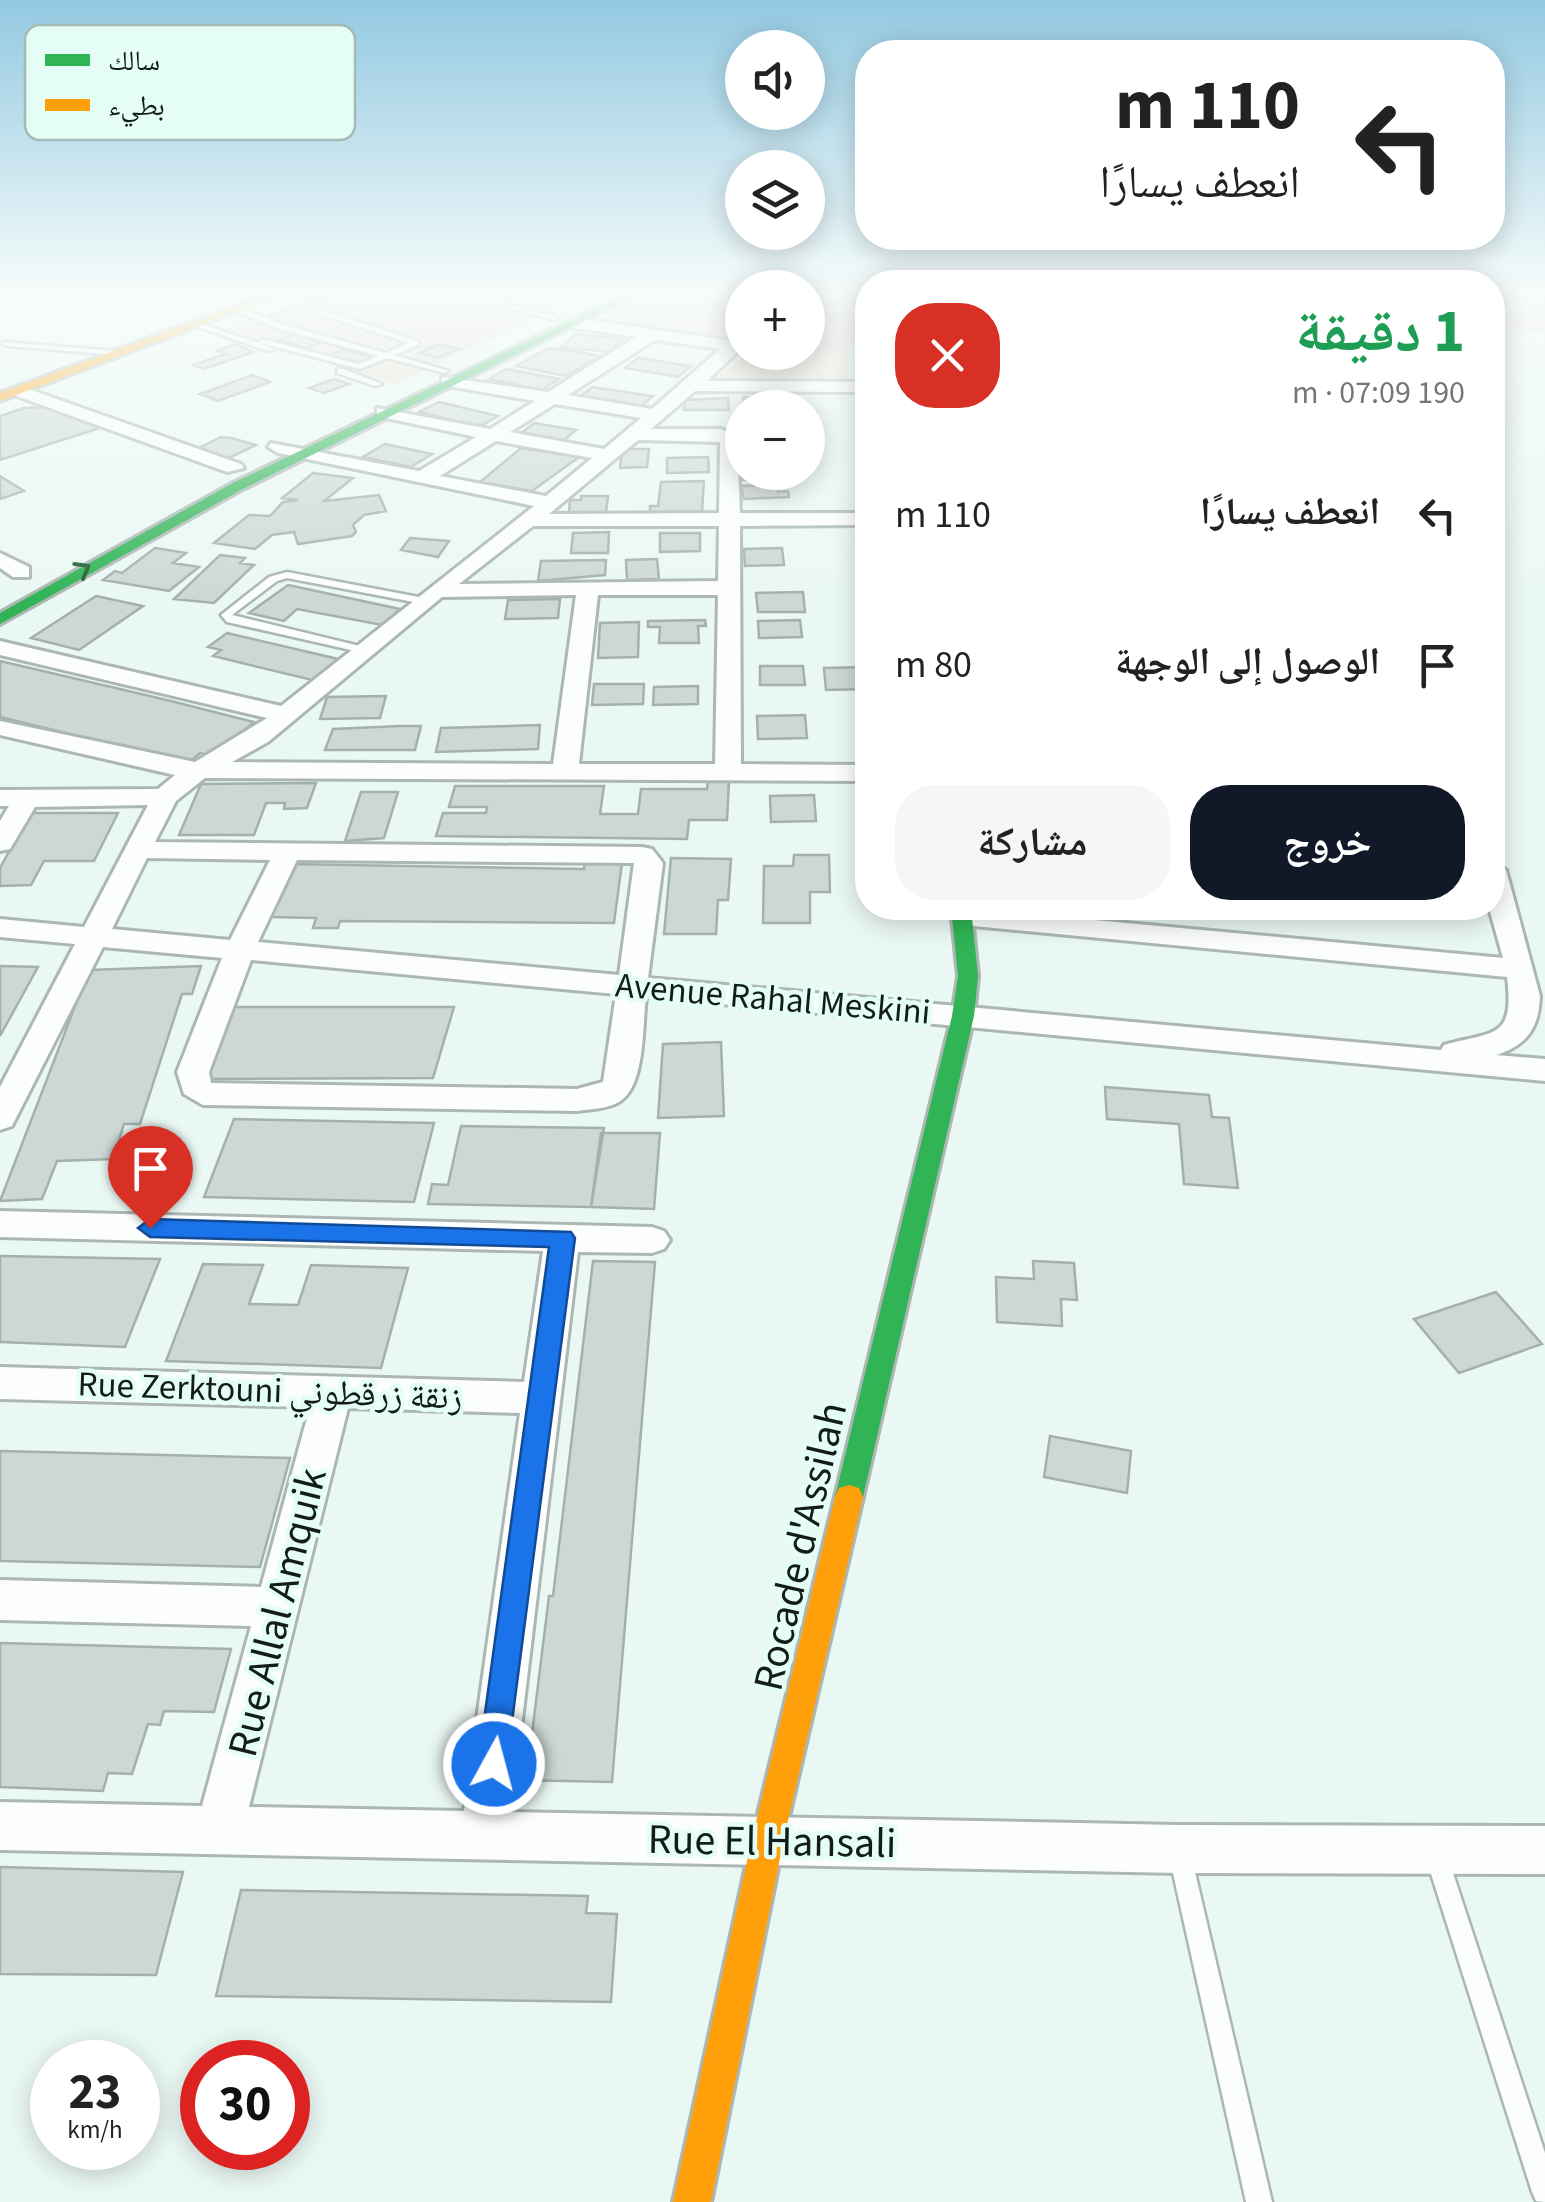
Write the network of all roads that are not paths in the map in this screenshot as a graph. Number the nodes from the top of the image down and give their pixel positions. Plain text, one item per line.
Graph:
1 (12, 394) edge
2 (408, 394) edge
3 (415, 394) edge
4 (533, 394) edge
5 (560, 394) edge
6 (682, 394) edge
7 (554, 398) junction
8 (383, 412) junction
9 (656, 416) junction
10 (634, 434) junction
11 (493, 436) junction
12 (289, 450) junction
13 (607, 455) junction
14 (234, 468) junction
15 (422, 478) junction
16 (550, 502) junction
17 (137, 516) dead end
18 (855, 519) edge
19 (527, 520) junction
20 (728, 521) junction
21 (0, 559) edge
22 (19, 573) edge
23 (588, 588) junction
24 (727, 588) junction
25 (430, 596) junction
26 (0, 620) edge
27 (0, 648) edge
28 (364, 650) junction
29 (287, 714) junction
30 (0, 728) edge
31 (200, 770) junction
32 (565, 770) junction
33 (728, 772) junction
34 (855, 773) edge
35 (165, 796) junction
36 (14, 799) edge
37 (0, 843) edge
38 (136, 850) junction
39 (287, 852) junction
40 (963, 920) edge
41 (1163, 920) edge
42 (1505, 920) edge
43 (0, 928) edge
44 (94, 936) junction
45 (240, 950) junction
46 (1520, 968) junction
47 (634, 985) junction
48 (963, 1016) junction
49 (1421, 1058) junction
50 (1545, 1070) edge
51 (0, 1118) edge
52 (0, 1224) edge
53 (562, 1238) junction
54 (652, 1240) dead end
55 (0, 1383) edge
56 (334, 1392) junction
57 (541, 1398) junction
58 (0, 1600) edge
59 (276, 1608) junction
60 (0, 1826) edge
61 (219, 1833) junction
62 (484, 1837) junction
63 (768, 1838) junction
64 (1178, 1849) junction
65 (1435, 1849) junction
66 (1545, 1850) edge
67 (1545, 2192) edge
68 (692, 2202) edge
69 (1259, 2202) edge

1 - 14 street
2 - 12 main road
3 - 8 main road
4 - 7 street
5 - 7 street
6 - 9 street
7 - 9 street
7 - 11 street
8 - 11 street
8 - 12 main road
9 - 10 street
10 - 13 street
10 - 20 street
11 - 13 street
11 - 15 street
12 - 14 main road
12 - 15 street
26 -> 12 main road
13 - 16 street
14 - 17 main road
15 - 16 street
16 - 19 street
18 - 20 street
19 - 20 street
19 - 25 street
20 - 24 street
21 - 22 street
23 - 24 street
23 - 25 street
23 - 32 street
24 - 33 street
25 - 28 street
25 - 28 lane
27 - 29 street
28 - 29 street
29 - 31 street
30 - 31 street
31 - 32 street
31 - 35 street
32 - 33 street
33 - 34 street
35 - 36 street
35 - 38 street
36 - 37 street
38 - 39 street
38 - 44 street
39 - 45 street
39 - 47 street
40 - 48 main road, Rocade d'Assilah
41 - 46 street
42 - 46 street
43 - 44 street, Avenue Rahal Meskini
44 - 45 street, Avenue Rahal Meskini
44 - 51 street
45 - 47 street, Avenue Rahal Meskini
45 - 47 street
46 - 49 street
47 - 48 street, Avenue Rahal Meskini
48 - 49 street, Avenue Rahal Meskini
48 - 63 main road, Rocade d'Assilah
49 - 50 street, Avenue Rahal Meskini
52 - 53 street
53 - 54 street
53 - 57 street
55 - 56 street, Rue Zerktouni زنقة زرقطوني
56 - 57 street, Rue Zerktouni زنقة زرقطوني
56 - 59 street, Rue Allal Amquik
57 - 62 street
58 - 59 street
59 - 61 street, Rue Allal Amquik
60 - 61 street, Rue El Hansali
61 - 62 street, Rue El Hansali
62 - 63 street, Rue El Hansali
63 - 64 street, Rue El Hansali
63 - 68 main road, Rocade d'Assilah
64 - 65 street, Rue El Hansali
64 - 69 lane
65 - 66 street, Rue El Hansali
65 - 67 lane

